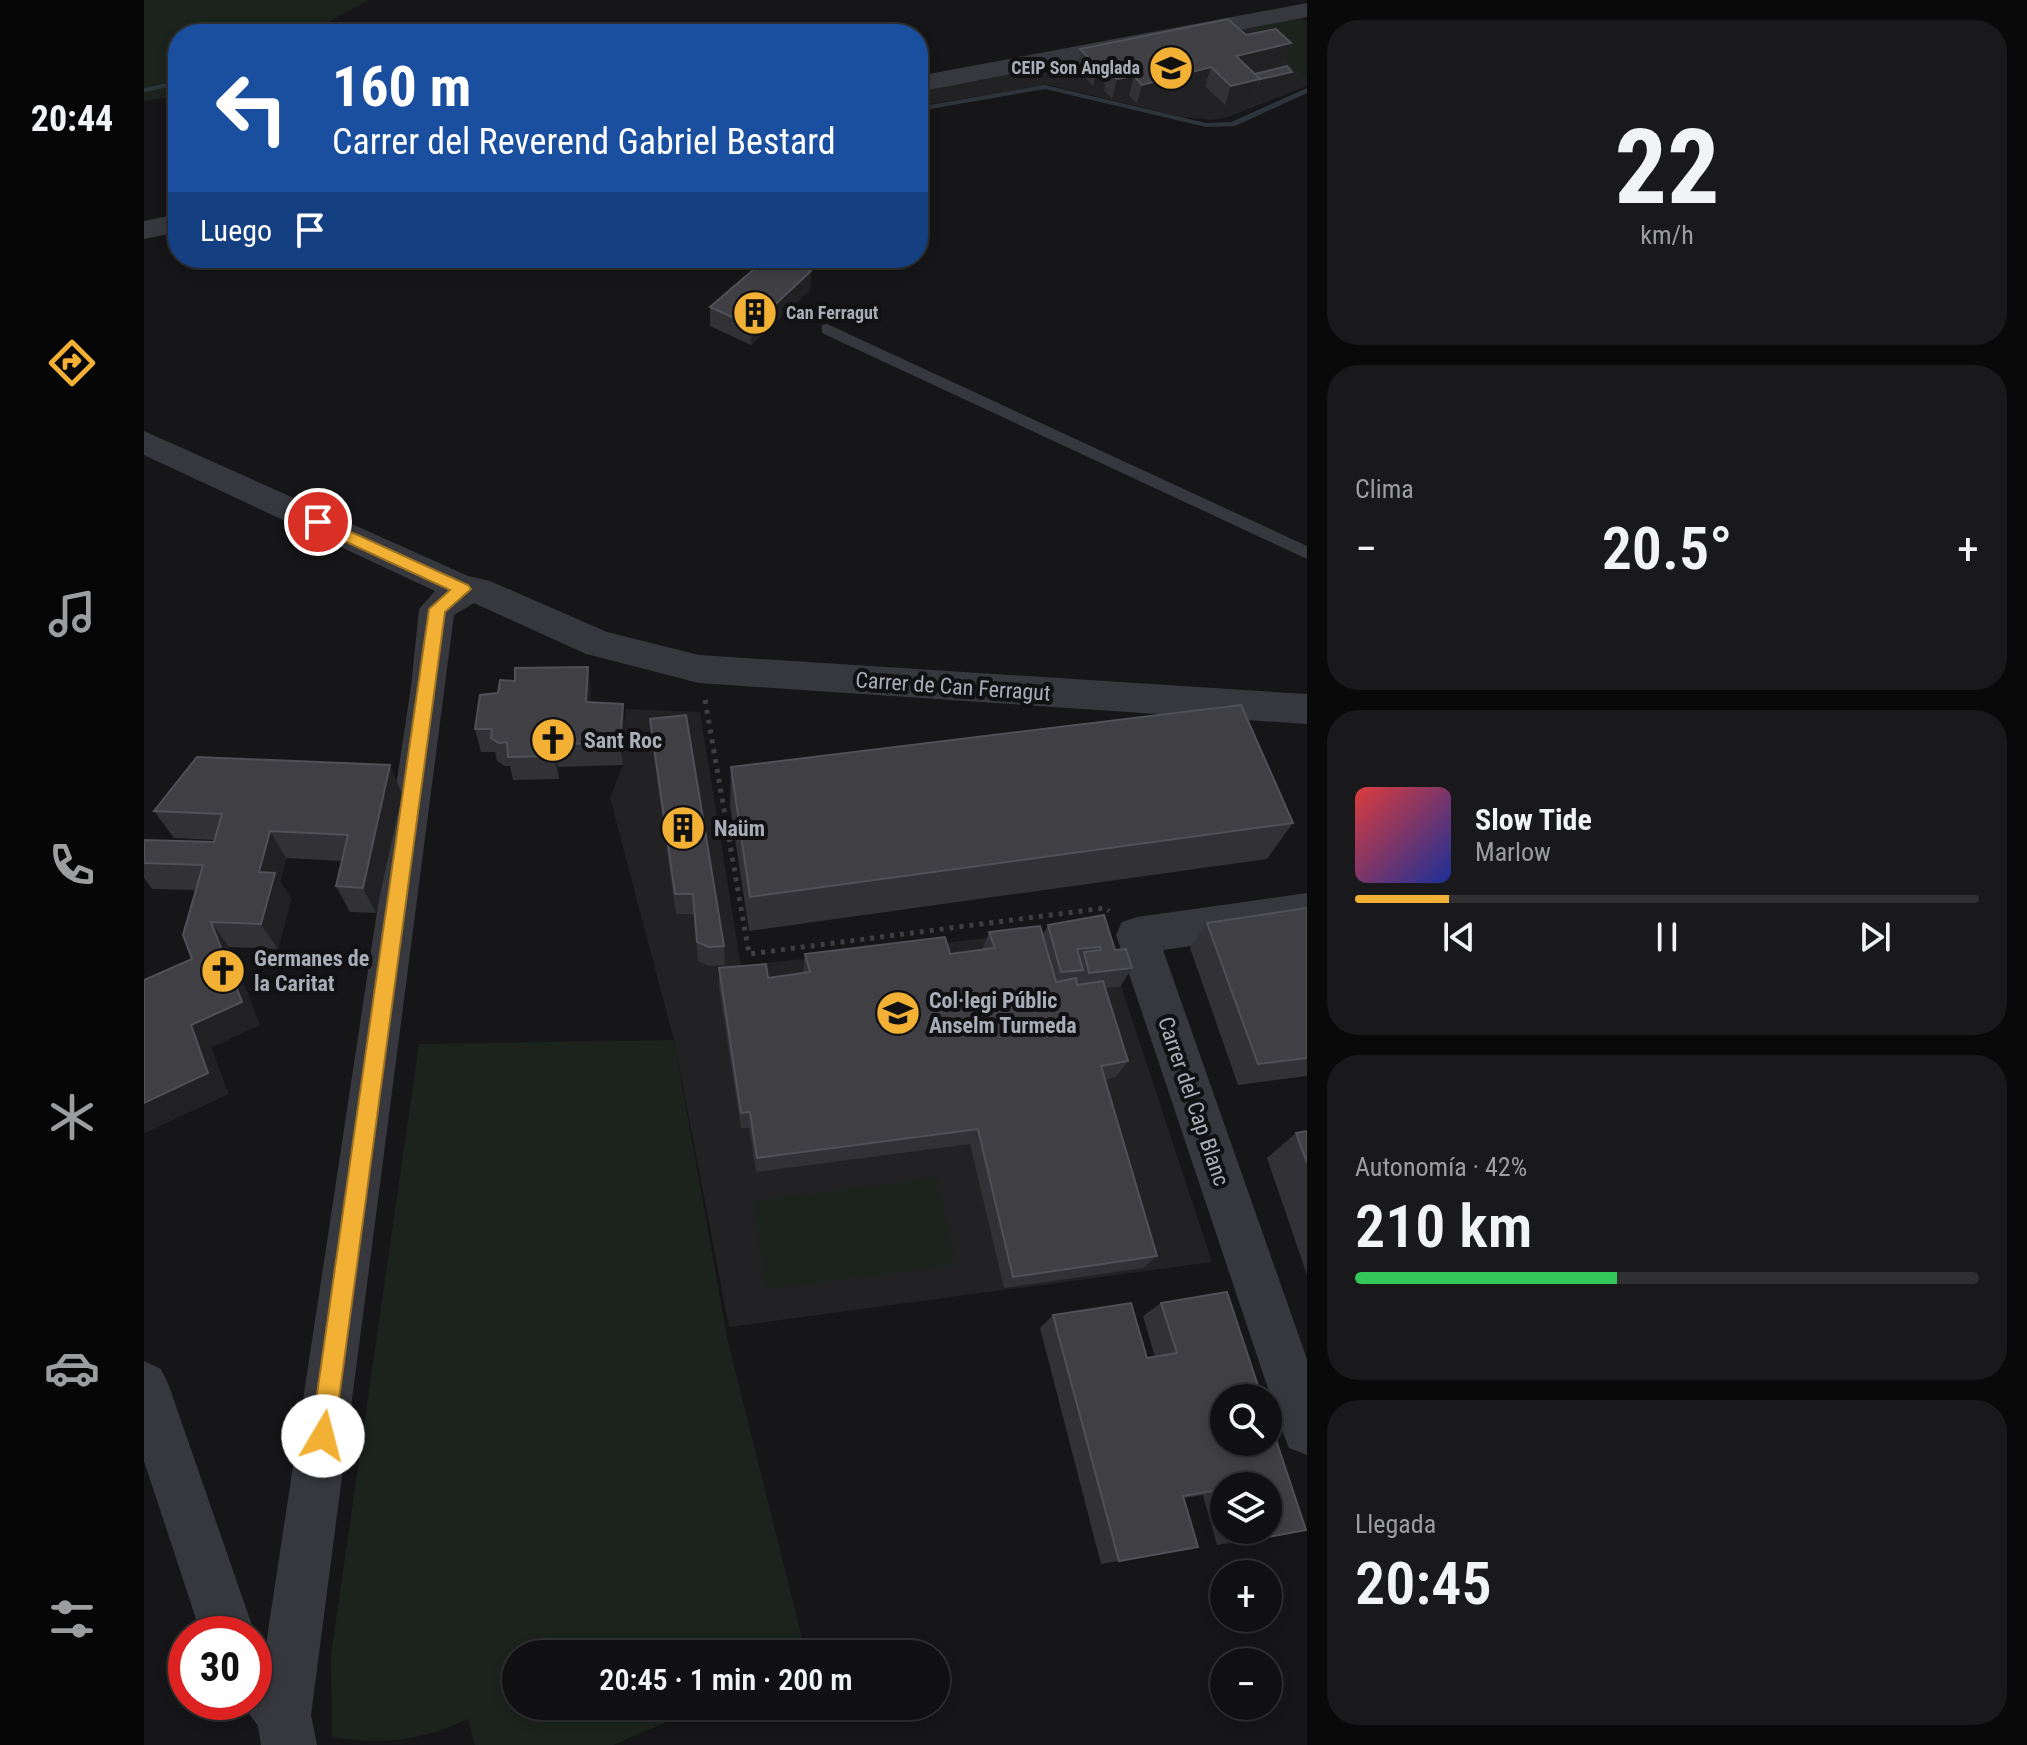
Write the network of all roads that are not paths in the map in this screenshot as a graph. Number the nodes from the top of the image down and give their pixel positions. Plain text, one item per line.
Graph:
1 (1307, 10) edge
2 (928, 82) edge
3 (168, 225) edge
4 (144, 230) edge
5 (827, 329) dead end
6 (144, 442) edge
7 (1307, 553) edge
8 (463, 589) junction
9 (1307, 690) edge
10 (1260, 706) junction
11 (1307, 709) edge
12 (1307, 911) edge
13 (144, 1386) edge
14 (1307, 1430) edge
15 (222, 1616) edge
16 (275, 1711) edge

1 - 2 street
3 - 4 street
5 - 7 lane
6 - 8 street
8 - 10 street, Carrer de Can Ferragut
8 - 16 street
9 - 10 street, Carrer de Can Ferragut
10 - 11 street
12 - 14 street, Carrer del Cap Blanc
13 - 15 street

